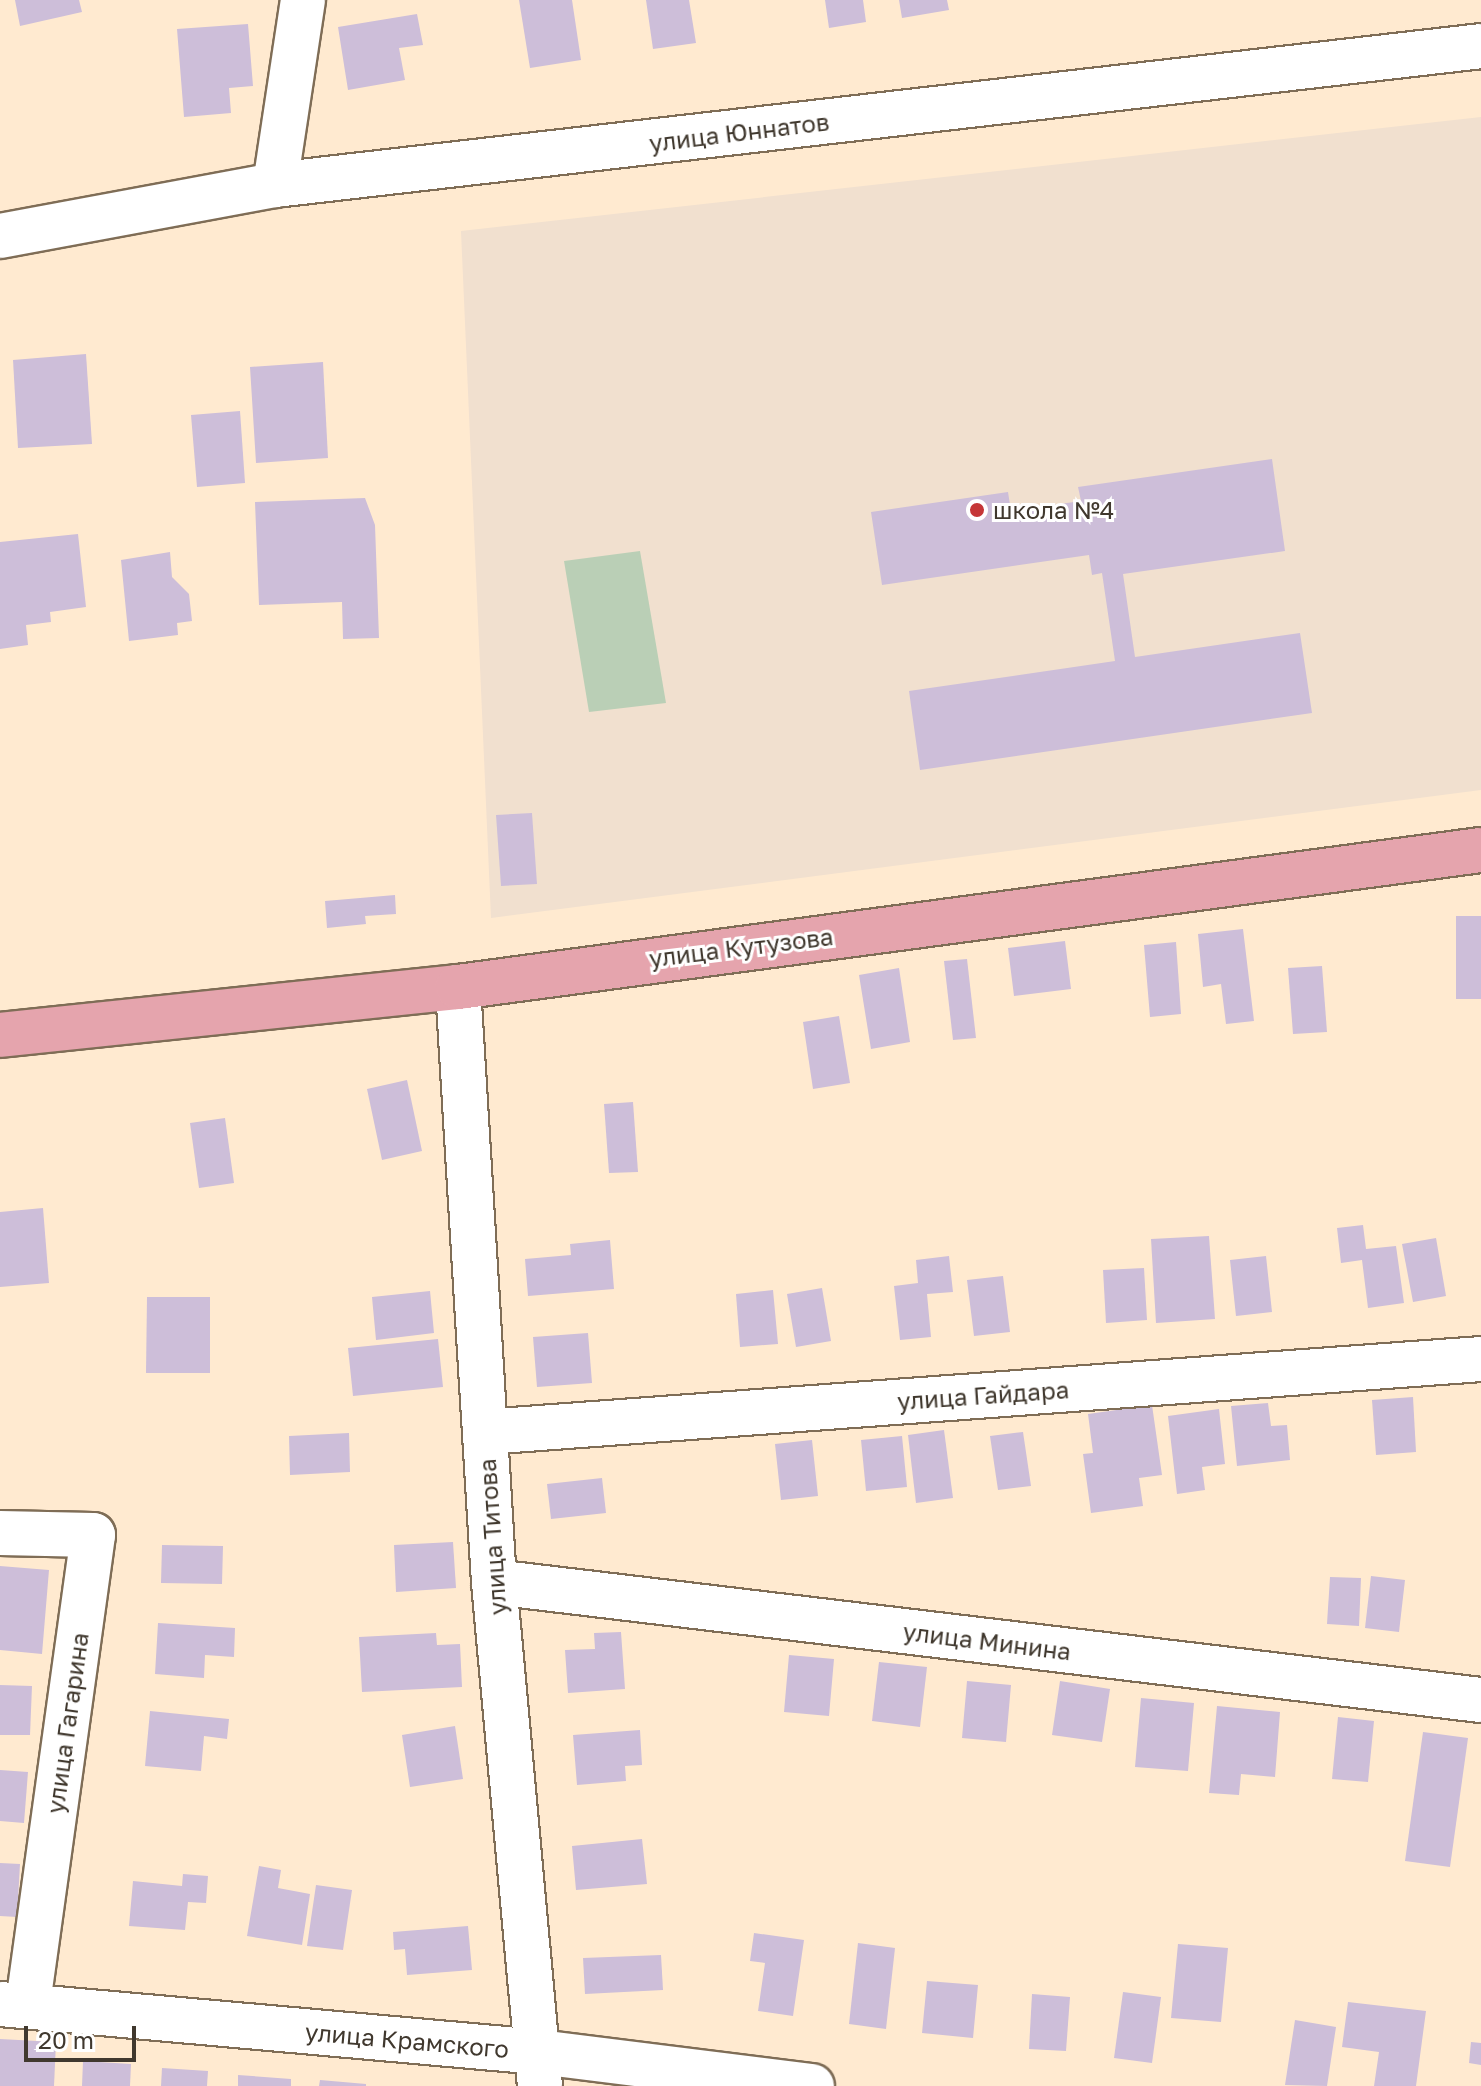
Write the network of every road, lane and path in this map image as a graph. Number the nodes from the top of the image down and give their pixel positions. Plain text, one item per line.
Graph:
1 (303, 0) edge
2 (1481, 46) edge
3 (275, 185) junction
4 (0, 236) edge
5 (1481, 850) edge
6 (458, 987) junction
7 (0, 1035) edge
8 (1481, 1359) edge
9 (485, 1432) junction
10 (0, 1533) edge
11 (494, 1582) junction
12 (1481, 1700) edge
13 (14, 2004) edge
14 (539, 2069) edge
15 (812, 2086) edge

1 - 3 street
2 - 3 street, улица Юннатов
3 - 4 street, улица Юннатов
5 - 6 main road, улица Кутузова
6 - 7 main road, улица Кутузова
6 - 9 street, улица Титова
8 - 9 street, улица Гайдара
9 - 11 street, улица Титова
10 - 13 street, улица Гагарина
11 - 12 street, улица Минина
11 - 14 street, улица Титова
13 - 14 street, улица Крамского
14 - 15 street, улица Крамского

